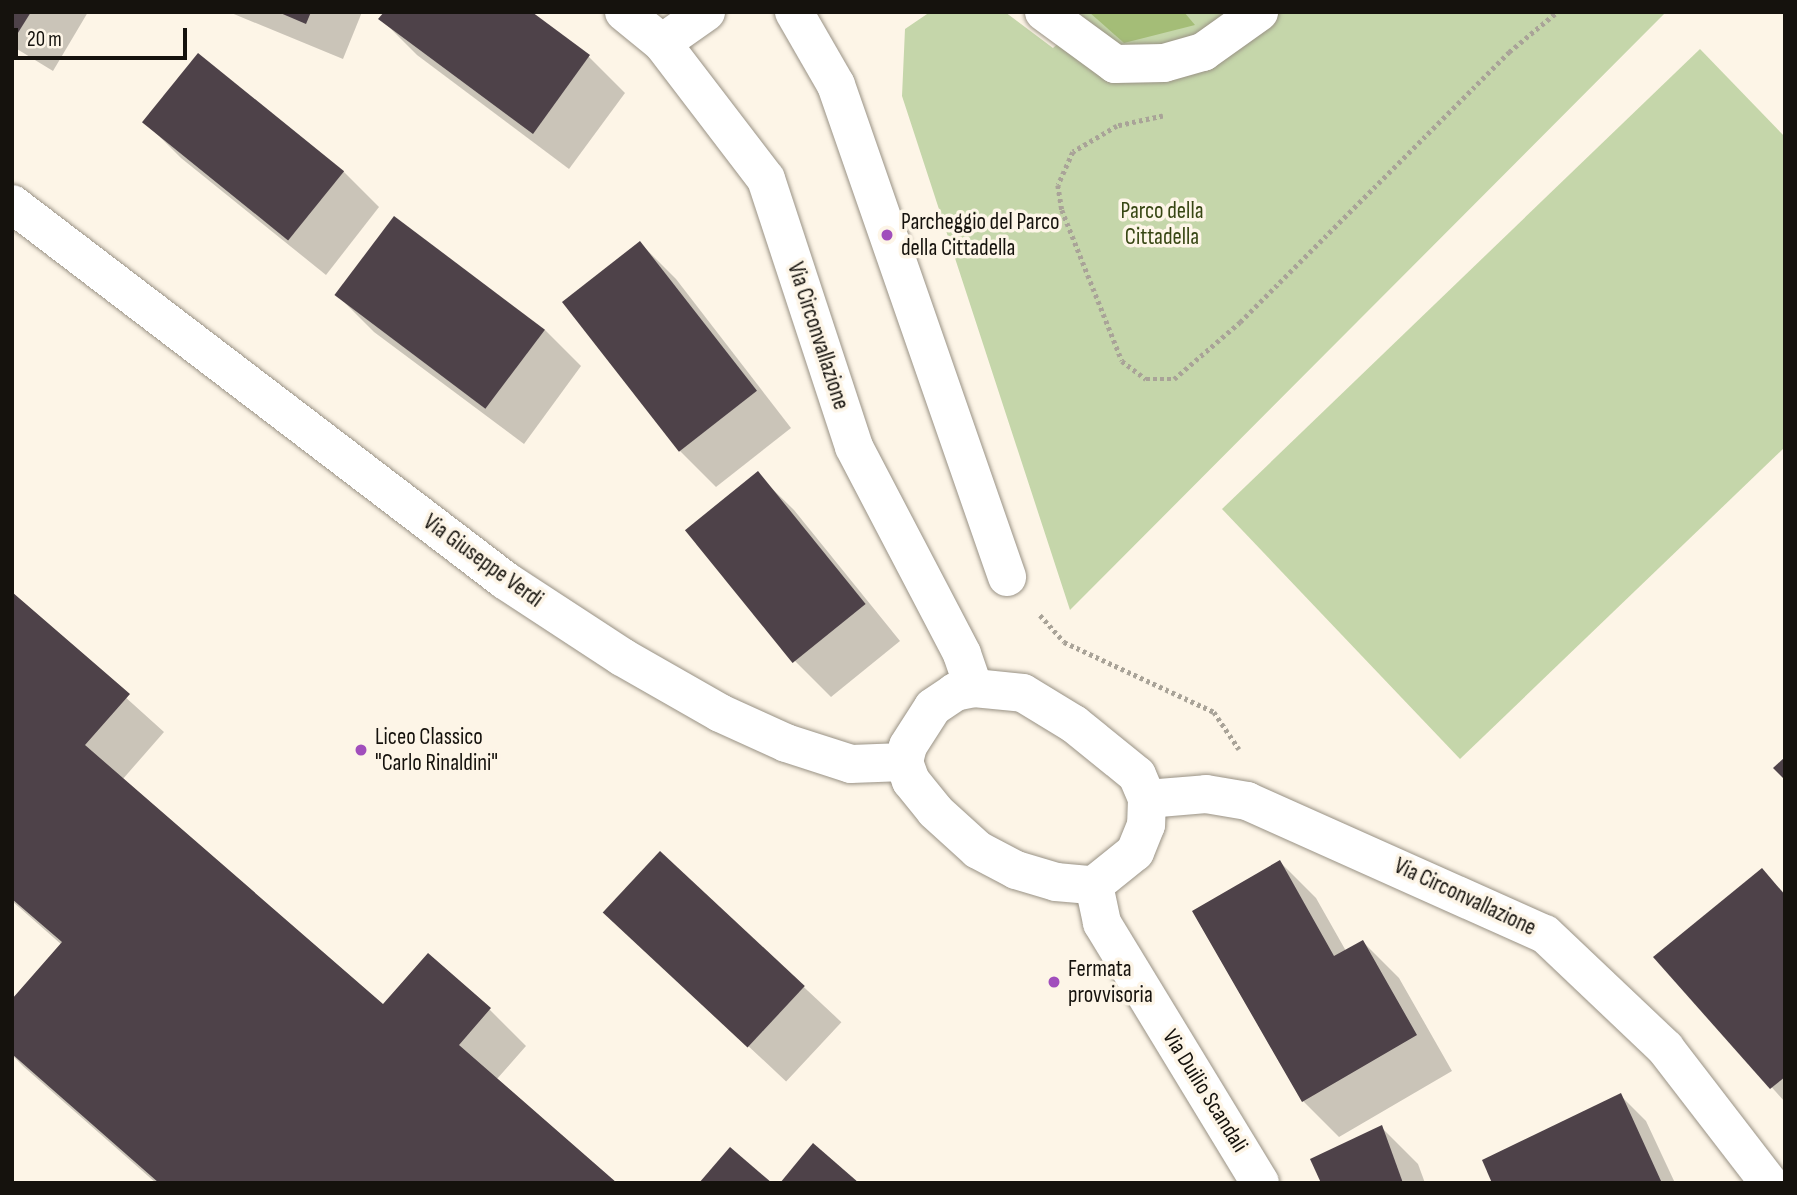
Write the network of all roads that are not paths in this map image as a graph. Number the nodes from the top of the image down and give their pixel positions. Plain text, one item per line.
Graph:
1 (624, 12) edge
2 (706, 12) edge
3 (794, 12) edge
4 (1044, 12) edge
5 (1259, 12) edge
6 (663, 43) junction
7 (12, 204) edge
8 (1007, 577) road end
9 (974, 688) junction
10 (904, 762) junction
11 (1147, 799) junction
12 (1094, 885) junction
13 (1259, 1183) edge
14 (1769, 1183) edge

1 - 6 street, Via Circonvallazione
2 - 6 street
3 - 8 street
4 - 5 street
6 - 9 street, Via Circonvallazione
7 - 10 street, Via Giuseppe Verdi
9 - 10 street
9 - 11 street
10 - 12 street
11 - 12 street
11 - 14 street, Via Circonvallazione
12 - 13 street, Via Duilio Scandali

